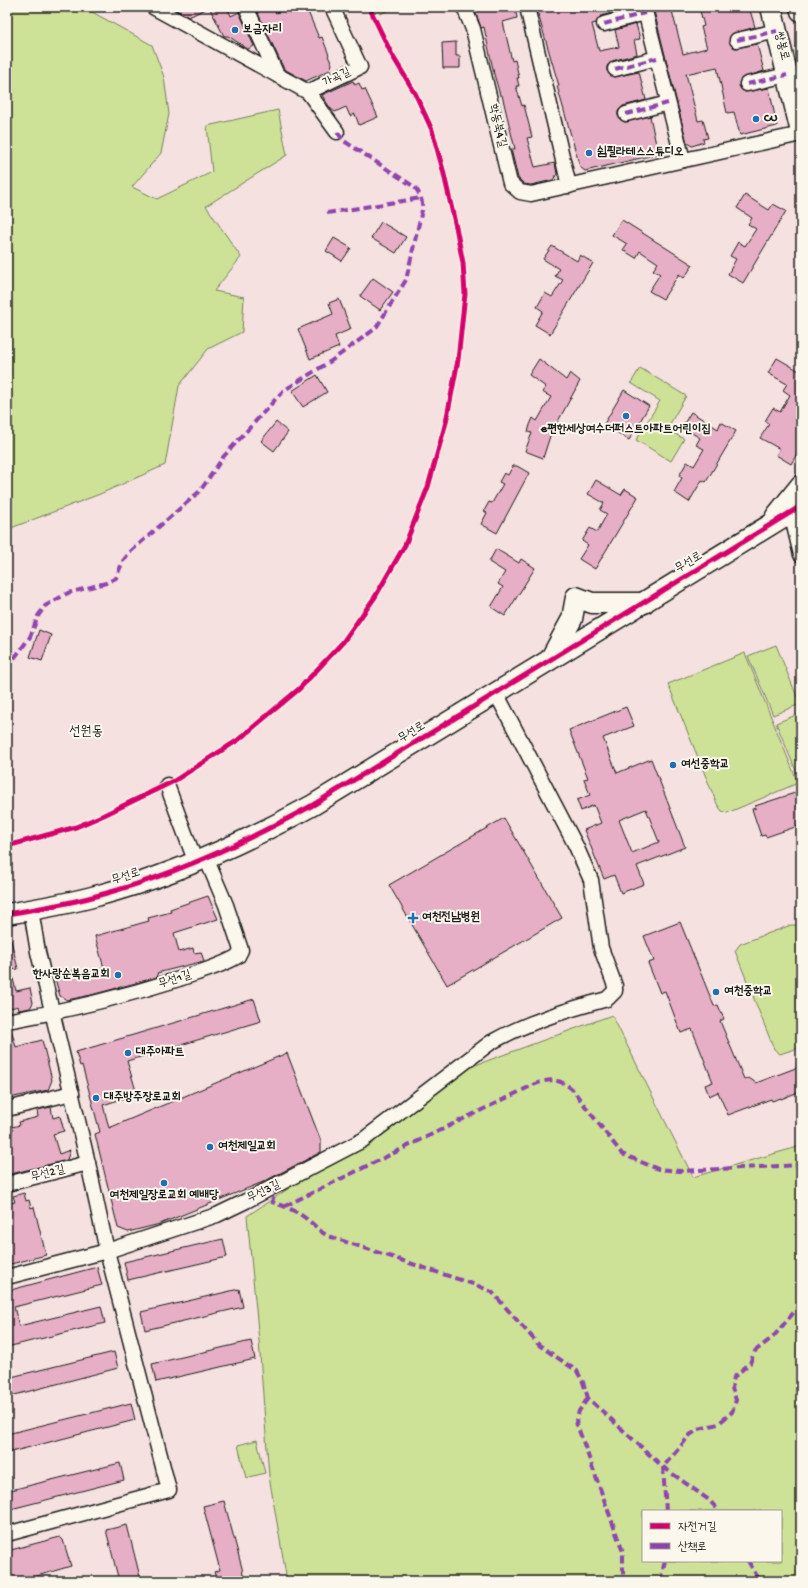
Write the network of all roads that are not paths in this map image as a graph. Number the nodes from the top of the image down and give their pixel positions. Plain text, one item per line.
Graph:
1 (153, 7) edge
2 (246, 7) edge
3 (332, 7) edge
4 (464, 7) edge
5 (527, 7) edge
6 (771, 7) edge
7 (800, 7) edge
8 (644, 10) edge
9 (801, 11) edge
10 (168, 12) edge
11 (604, 24) dead end
12 (777, 31) junction
13 (737, 40) dead end
14 (657, 58) junction
15 (615, 69) dead end
16 (277, 75) junction
17 (787, 75) junction
18 (747, 84) dead end
19 (308, 92) junction
20 (668, 103) junction
21 (626, 114) dead end
22 (337, 132) dead end
23 (801, 133) edge
24 (683, 160) junction
25 (569, 186) junction
26 (801, 485) edge
27 (796, 510) edge
28 (766, 528) junction
29 (801, 555) edge
30 (644, 603) junction
31 (550, 660) junction
32 (496, 693) junction
33 (167, 785) dead end
34 (201, 860) junction
35 (31, 910) junction
36 (7, 914) edge
37 (52, 1013) junction
38 (7, 1021) edge
39 (72, 1093) junction
40 (7, 1109) edge
41 (88, 1163) junction
42 (7, 1184) edge
43 (107, 1251) junction
44 (7, 1277) edge
45 (7, 1534) edge

1 - 10 street
2 - 16 street
3 - 19 street, 가곡길
4 - 25 street, 학동북4길
5 - 25 street
6 - 12 street, 쌍봉로
7 - 9 street
8 - 11 street
8 - 14 street
10 - 16 street
12 - 13 street
12 - 17 street, 쌍봉로
14 - 15 street
14 - 20 street
16 - 19 street
17 - 18 street
17 - 23 street, 쌍봉로
19 - 22 street
20 - 21 street
20 - 24 street
23 - 24 street, 학동북4길
24 - 25 street, 학동북4길
26 - 28 street
27 - 28 street, 무선로
27 - 29 street
28 - 30 street, 무선로
30 - 31 street, 무선로
30 - 31 street
31 - 32 street, 무선로
32 - 34 street, 무선로
32 - 43 street, 무선3길
33 - 34 street, 무선1길
34 - 35 street, 무선로
34 - 37 street, 무선1길
35 - 36 street, 무선로
35 - 37 street
37 - 38 street, 무선1길
37 - 39 street
39 - 40 street
39 - 41 street
41 - 42 street, 무선2길
41 - 43 street
43 - 44 street, 무선3길
43 - 45 street

